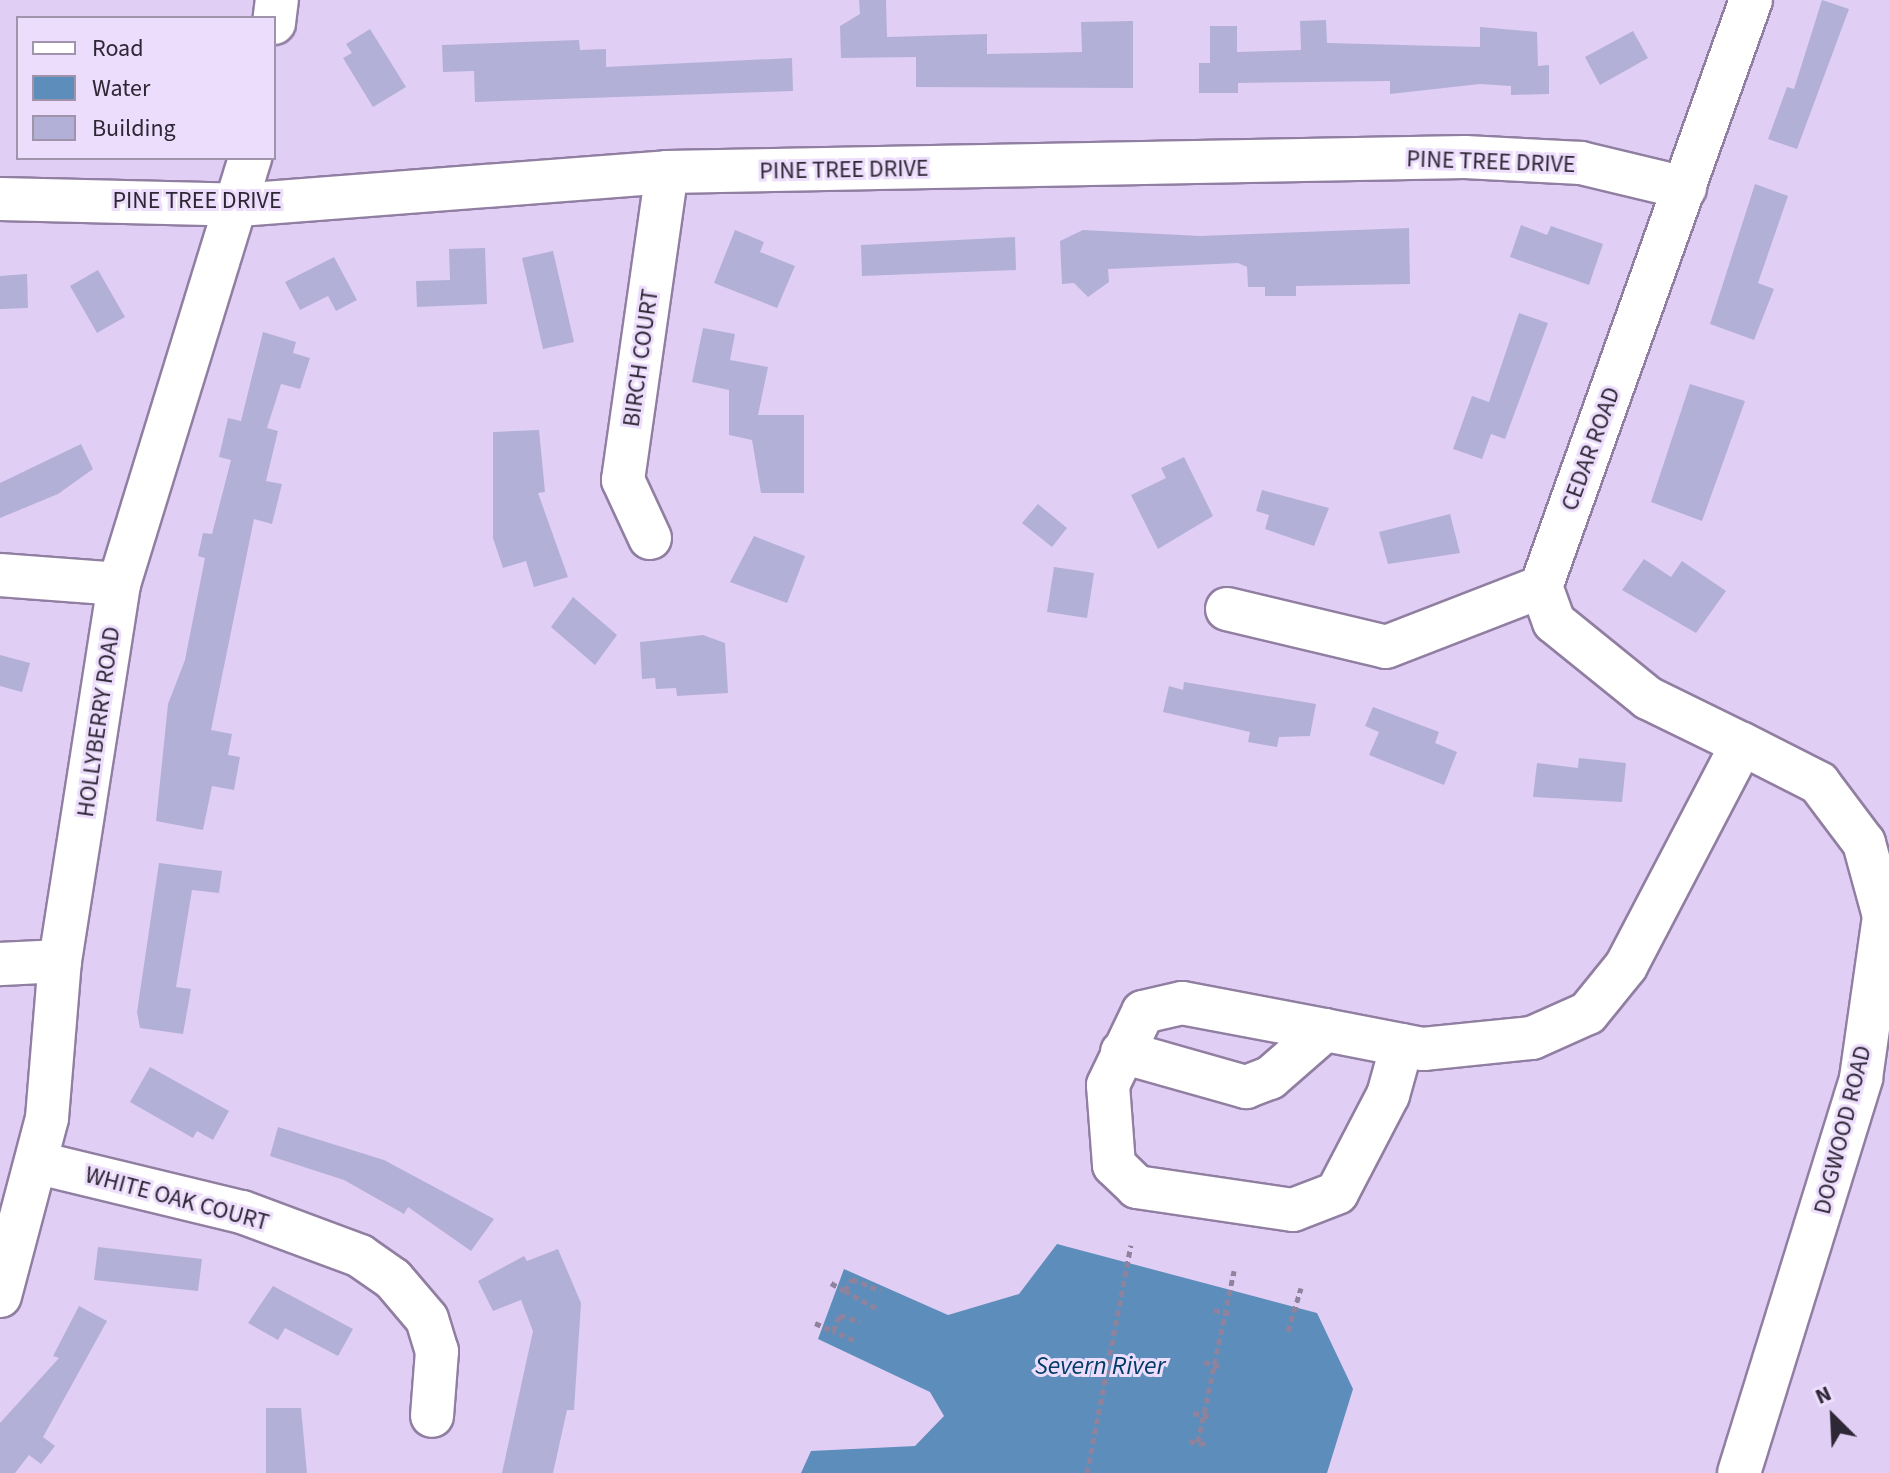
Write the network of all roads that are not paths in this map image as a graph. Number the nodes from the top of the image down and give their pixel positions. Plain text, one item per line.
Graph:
1 (1751, 0) edge
2 (250, 160) edge
3 (667, 172) junction
4 (1685, 188) junction
5 (0, 199) edge
6 (239, 205) junction
7 (650, 538) dead end
8 (0, 575) edge
9 (119, 584) junction
10 (1541, 587) junction
11 (1227, 609) dead end
12 (1742, 744) junction
13 (60, 961) junction
14 (0, 964) edge
15 (1325, 1030) junction
16 (1402, 1045) junction
17 (1122, 1052) junction
18 (39, 1163) junction
19 (0, 1296) edge
20 (432, 1416) dead end
21 (1739, 1473) edge

1 - 4 street, CEDAR ROAD
2 - 6 street, HOLLYBERRY ROAD
3 - 4 street, PINE TREE DRIVE
3 - 6 street, PINE TREE DRIVE
3 - 7 street, BIRCH COURT
4 - 10 street, CEDAR ROAD
5 - 6 street, PINE TREE DRIVE
6 - 9 street, HOLLYBERRY ROAD
8 - 9 street
9 - 13 street, HOLLYBERRY ROAD
10 - 11 street
10 - 12 street, DOGWOOD ROAD
12 - 16 street
12 - 21 street, DOGWOOD ROAD
13 - 14 street
13 - 18 street, HOLLYBERRY ROAD
15 - 16 street
15 - 17 street
15 - 17 street
16 - 17 street
18 - 19 street, HOLLYBERRY ROAD
18 - 20 street, WHITE OAK COURT

